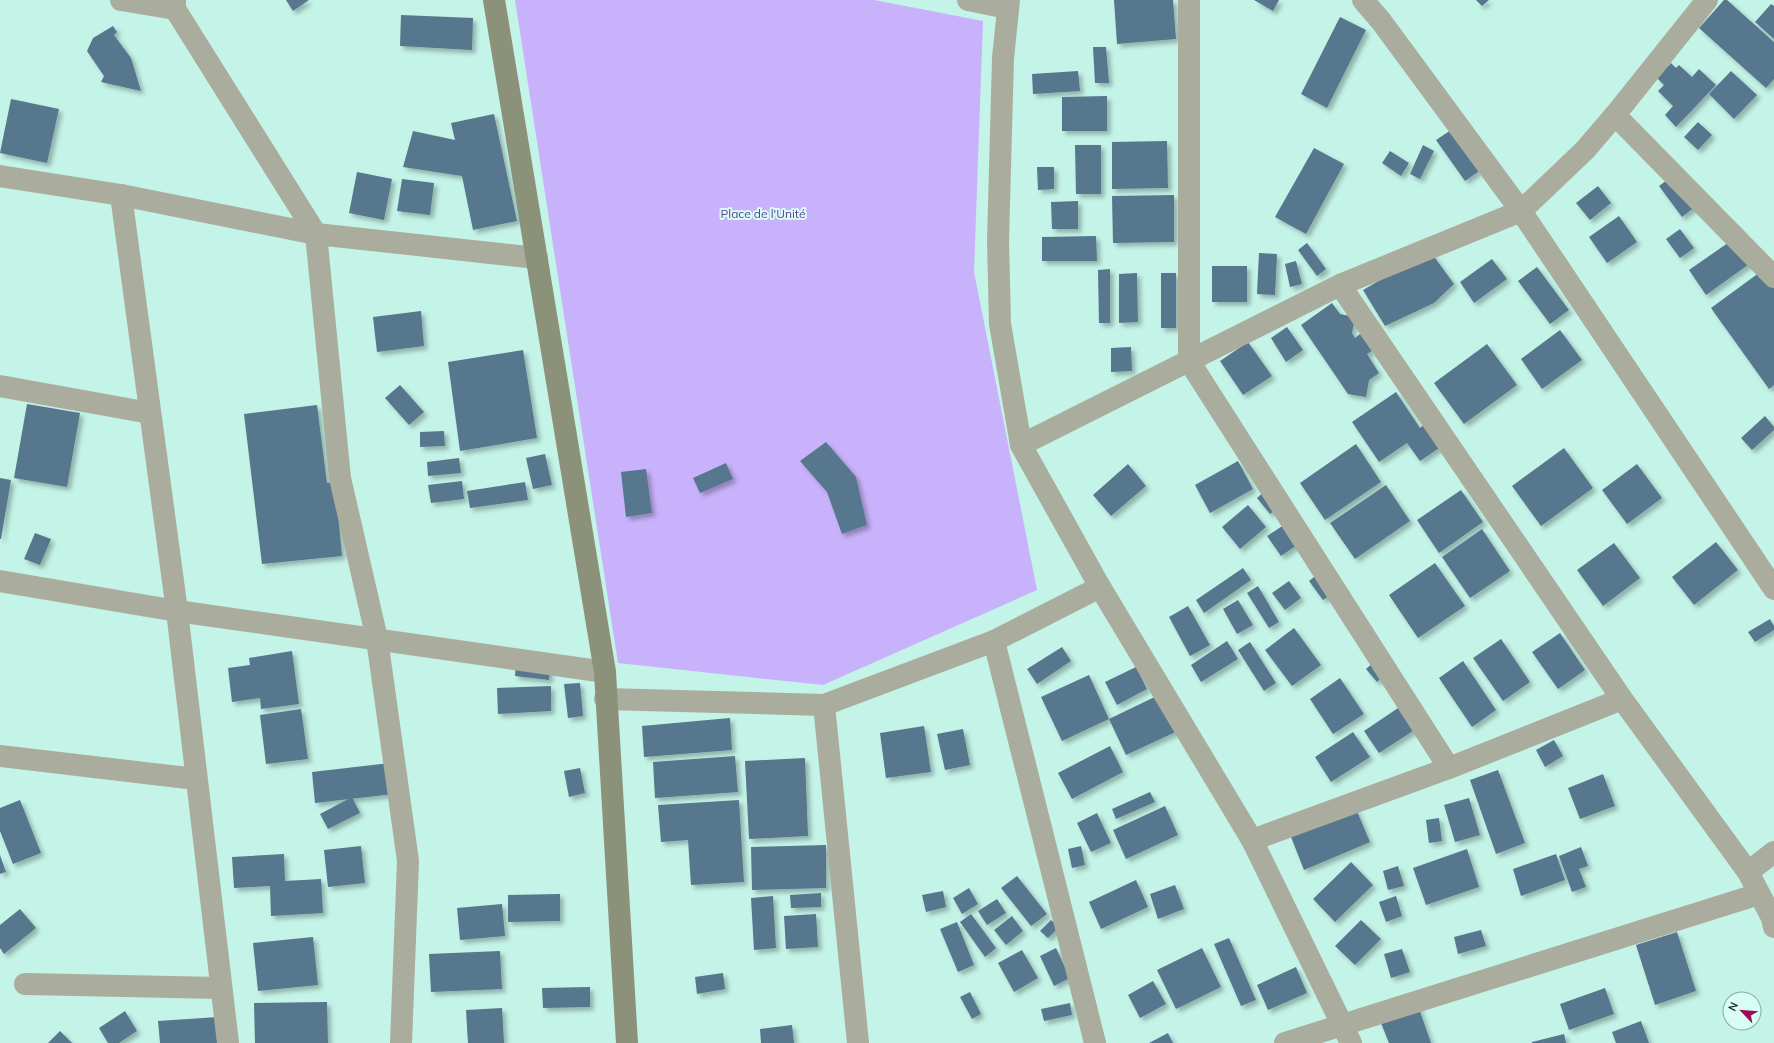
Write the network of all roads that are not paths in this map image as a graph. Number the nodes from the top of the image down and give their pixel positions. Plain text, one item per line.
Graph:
1 (121, 0) edge
2 (494, 0) edge
3 (968, 0) edge
4 (1189, 0) edge
5 (1363, 0) edge
6 (1707, 0) edge
7 (1008, 4) edge
8 (175, 5) edge
9 (1615, 115) junction
10 (0, 176) edge
11 (120, 195) junction
12 (1521, 212) junction
13 (316, 234) junction
14 (537, 258) junction
15 (1774, 277) edge
16 (1340, 285) junction
17 (1189, 362) junction
18 (0, 386) edge
19 (150, 413) junction
20 (1021, 445) junction
21 (0, 581) edge
22 (1100, 587) junction
23 (1774, 589) edge
24 (177, 611) junction
25 (377, 639) junction
26 (994, 641) junction
27 (605, 672) junction
28 (605, 699) junction
29 (1622, 699) junction
30 (824, 705) junction
31 (0, 756) edge
32 (1449, 768) junction
33 (196, 779) junction
34 (1252, 840) junction
35 (1774, 852) edge
36 (1748, 872) junction
37 (1759, 894) junction
38 (1774, 927) edge
39 (25, 984) dead end
40 (221, 988) junction
41 (1346, 1034) edge
42 (228, 1043) edge
43 (401, 1043) edge
44 (627, 1043) edge
45 (858, 1043) edge
46 (1095, 1043) edge
47 (1285, 1043) edge

1 - 8 street
2 - 14 street
3 - 7 street
4 - 17 street
5 - 12 street
6 - 9 street
7 - 20 street
8 - 13 street
9 - 12 street
9 - 15 street
10 - 11 street
11 - 13 street
11 - 19 street
12 - 16 street
12 - 23 street
13 - 14 street
13 - 25 street
14 - 27 street
16 - 17 street
16 - 29 street
17 - 20 street
17 - 32 street
18 - 19 street
19 - 24 street
20 - 22 street
21 - 24 street
22 - 26 street
22 - 34 street
24 - 25 street
24 - 33 street
25 - 27 street
25 - 43 street
26 - 30 street
26 - 46 street
27 - 28 street
28 - 30 street
28 - 44 street
29 - 32 street
29 - 36 street
30 - 45 street
31 - 33 street
32 - 34 street
33 - 40 street
34 - 41 street
35 - 36 street
36 - 37 street
37 - 38 street
37 - 41 street
39 - 40 street
40 - 42 street
41 - 47 street

